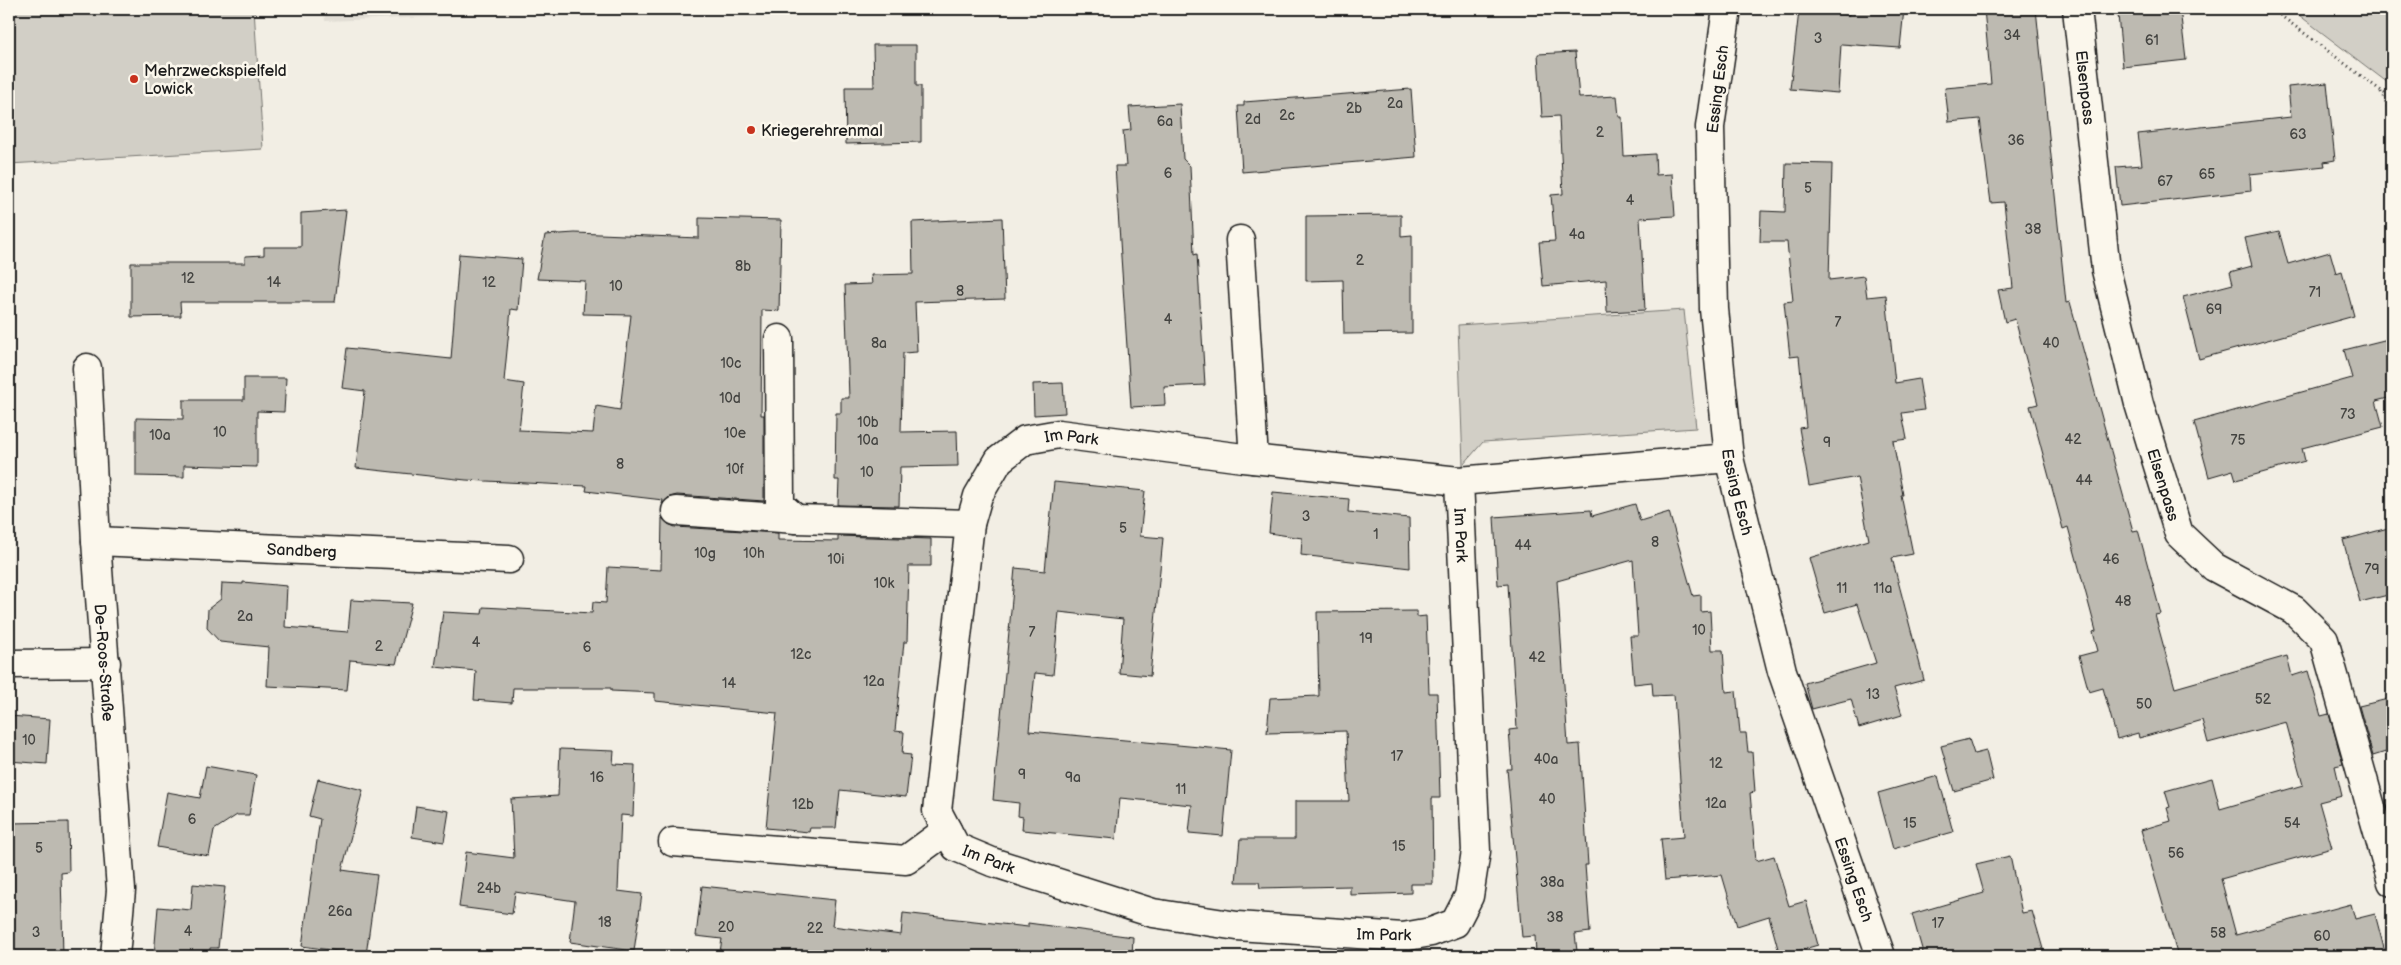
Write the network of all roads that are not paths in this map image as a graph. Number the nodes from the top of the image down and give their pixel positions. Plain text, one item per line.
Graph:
1 (1727, 9) edge
2 (2077, 9) edge
3 (1240, 240) dead end
4 (779, 339) dead end
5 (87, 368) dead end
6 (1730, 458) junction
7 (1254, 459) junction
8 (1459, 481) junction
9 (676, 511) dead end
10 (796, 519) junction
11 (970, 524) junction
12 (96, 541) junction
13 (509, 559) dead end
14 (106, 663) junction
15 (9, 664) edge
16 (947, 830) junction
17 (673, 842) dead end
18 (2392, 882) edge
19 (115, 956) edge
20 (1881, 956) edge

1 - 6 street, Essing Esch
2 - 18 street, Elsenpass
3 - 7 street
4 - 10 street
5 - 12 street, De-Roos-Straße
6 - 8 street, Im Park
6 - 20 street, Essing Esch
7 - 8 street, Im Park
7 - 11 street, Im Park
8 - 16 street, Im Park
9 - 10 street
10 - 11 street
11 - 16 street, Im Park
12 - 13 street, Sandberg
12 - 14 street, De-Roos-Straße
14 - 15 street
14 - 19 street, De-Roos-Straße
16 - 17 street, Im Park

